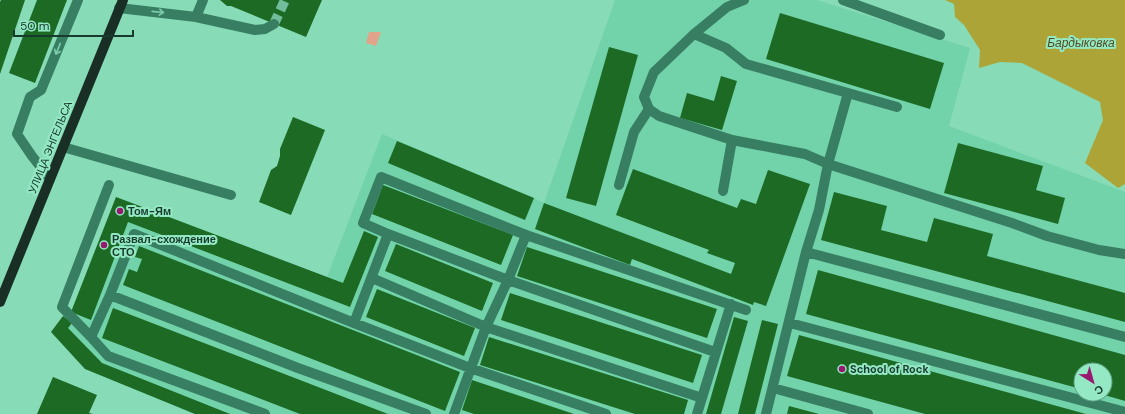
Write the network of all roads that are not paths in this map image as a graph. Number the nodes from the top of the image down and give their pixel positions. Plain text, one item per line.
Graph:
1 (78, 0) edge
2 (203, 0) edge
3 (744, 0) edge
4 (843, 0) edge
5 (121, 4) edge
6 (196, 17) junction
7 (274, 24) dead end
8 (694, 34) junction
9 (940, 35) dead end
10 (848, 93) junction
11 (897, 107) dead end
12 (649, 109) junction
13 (732, 140) junction
14 (63, 146) junction
15 (828, 164) junction
16 (50, 179) junction
17 (109, 185) dead end
18 (619, 185) dead end
19 (723, 191) dead end
20 (231, 194) dead end
21 (388, 234) junction
22 (526, 235) junction
23 (806, 252) junction
24 (1125, 254) edge
25 (372, 278) junction
26 (508, 280) junction
27 (110, 295) junction
28 (0, 302) edge
29 (731, 304) junction
30 (746, 310) dead end
31 (790, 322) junction
32 (354, 323) junction
33 (486, 327) junction
34 (91, 337) junction
35 (1125, 337) edge
36 (715, 352) junction
37 (470, 368) junction
38 (773, 388) junction
39 (702, 398) junction
40 (1125, 412) edge
41 (265, 414) edge
42 (426, 414) edge
43 (454, 414) edge
44 (606, 414) edge
45 (697, 414) edge
46 (766, 414) edge
47 (868, 414) edge

1 -> 16 lane
2 - 6 lane
3 - 8 lane
4 - 9 lane
5 -> 6 lane
5 - 14 main road, УЛИЦА ЭНГЕЛЬСА
6 - 7 lane
8 - 10 lane
8 - 12 lane
10 - 11 lane
10 - 15 lane
12 - 13 lane
12 - 18 lane
13 - 15 lane
13 - 19 lane
14 - 16 main road, УЛИЦА ЭНГЕЛЬСА
14 - 20 lane
15 - 23 lane
15 - 24 lane
16 - 28 main road, УЛИЦА ЭНГЕЛЬСА
17 - 34 lane
21 - 22 lane
21 - 25 lane
21 - 26 lane
22 - 26 lane
22 - 29 lane
23 - 31 lane
23 - 35 lane
25 - 32 lane
25 - 33 lane
26 - 33 lane
26 - 36 lane
27 - 32 lane
27 - 34 lane
27 - 42 lane
29 - 30 lane
29 - 36 lane
31 - 38 lane
31 - 40 lane
32 - 37 lane
33 - 37 lane
33 - 39 lane
34 - 41 lane
36 - 39 lane
37 - 43 lane
37 - 44 lane
38 - 46 lane
38 - 47 lane
39 - 45 lane

